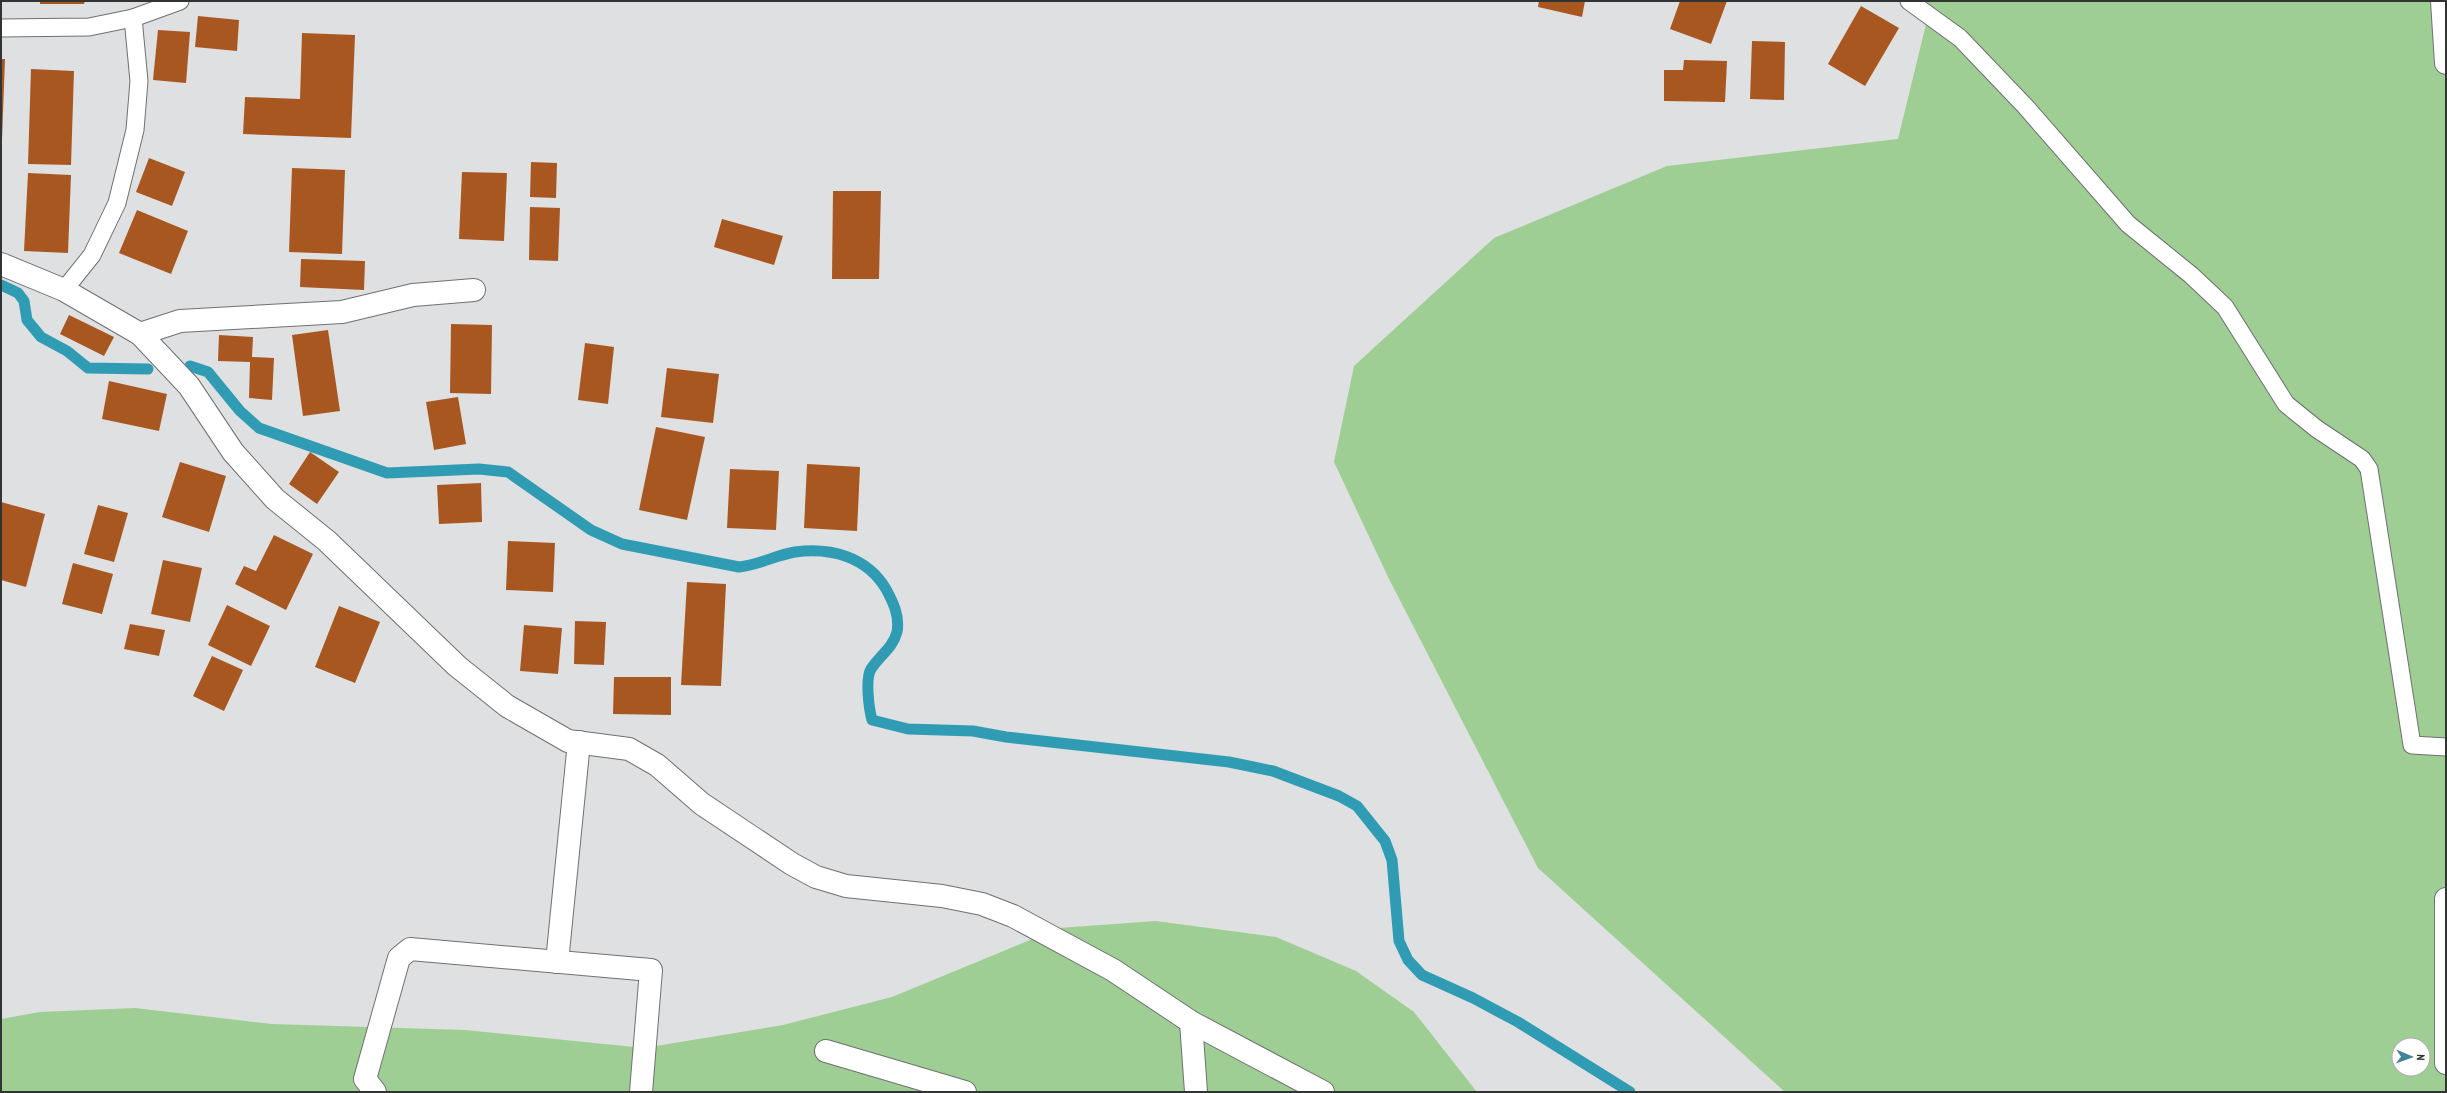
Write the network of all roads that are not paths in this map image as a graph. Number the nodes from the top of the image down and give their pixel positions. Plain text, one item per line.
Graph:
1 (180, 1) edge
2 (1909, 1) edge
3 (2442, 1) edge
4 (133, 18) junction
5 (1, 28) edge
6 (2446, 63) edge
7 (1, 264) edge
8 (64, 290) junction
9 (474, 290) dead end
10 (140, 334) junction
11 (578, 742) junction
12 (2446, 747) edge
13 (2446, 899) edge
14 (557, 962) junction
15 (1191, 1022) junction
16 (826, 1051) dead end
17 (2446, 1063) edge
18 (375, 1092) edge
19 (641, 1092) edge
20 (965, 1092) edge
21 (1196, 1092) edge
22 (1323, 1092) edge

1 - 4 lane
2 - 12 lane
3 - 6 street
4 - 5 lane
4 - 8 lane
7 - 8 street
8 - 10 street
9 - 10 street
10 - 11 street
11 - 14 street
11 - 15 street
13 - 17 street
14 - 18 street
14 - 19 street
15 - 21 street
15 - 22 street
16 - 20 street

